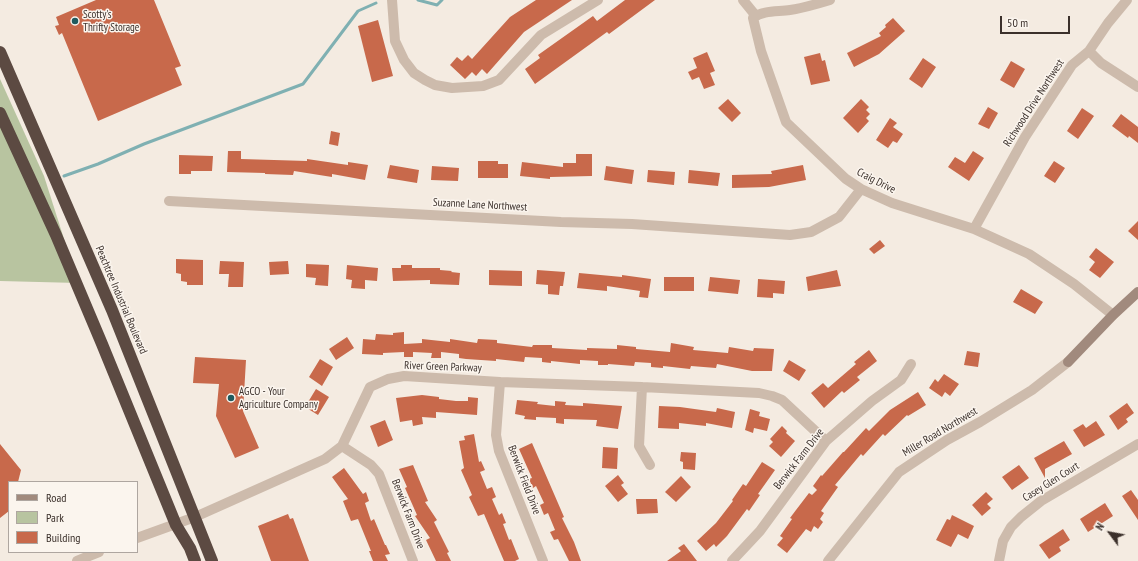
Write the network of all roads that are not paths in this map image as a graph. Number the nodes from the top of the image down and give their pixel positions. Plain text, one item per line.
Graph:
1 (392, 0) edge
2 (598, 0) edge
3 (743, 0) edge
4 (830, 0) edge
5 (1127, 0) edge
6 (756, 16) junction
7 (1089, 51) junction
8 (0, 52) edge
9 (1138, 87) edge
10 (0, 114) edge
11 (861, 189) junction
12 (169, 201) dead end
13 (974, 229) junction
14 (1138, 292) edge
15 (1113, 315) junction
16 (910, 364) dead end
17 (500, 382) junction
18 (642, 387) junction
19 (826, 441) junction
20 (1138, 444) edge
21 (342, 446) junction
22 (650, 465) dead end
23 (195, 517) junction
24 (176, 524) junction
25 (138, 538) edge
26 (97, 553) edge
27 (78, 561) edge
28 (195, 561) edge
29 (212, 561) edge
30 (413, 561) edge
31 (542, 561) edge
32 (732, 561) edge
33 (828, 561) edge
34 (999, 561) edge

1 - 2 street
3 - 6 street
4 - 6 street
5 - 7 street, Richwood Drive Northwest
6 - 11 street, Craig Drive
7 - 9 street
7 - 13 street, Richwood Drive Northwest
8 - 23 highway, Peachtree Industrial Boulevard
10 - 24 highway
11 - 12 street, Suzanne Lane Northwest
11 - 13 street, Craig Drive
13 - 15 street, Craig Drive
14 - 15 street
15 - 33 street, Miller Road Northwest
16 - 19 street, Berwick Farm Drive
17 - 18 street, River Green Parkway
17 - 21 street, River Green Parkway
17 - 31 street, Berwick Field Drive
18 - 19 street, River Green Parkway
18 - 22 street
19 - 32 street, Berwick Farm Drive
20 - 34 street, Casey Glen Court
21 - 23 street, River Green Parkway
21 - 30 street, Berwick Farm Drive
23 - 24 street, River Green Parkway
23 - 29 highway, Peachtree Industrial Boulevard
24 - 25 street, River Green Parkway
24 - 28 highway
26 - 27 street

